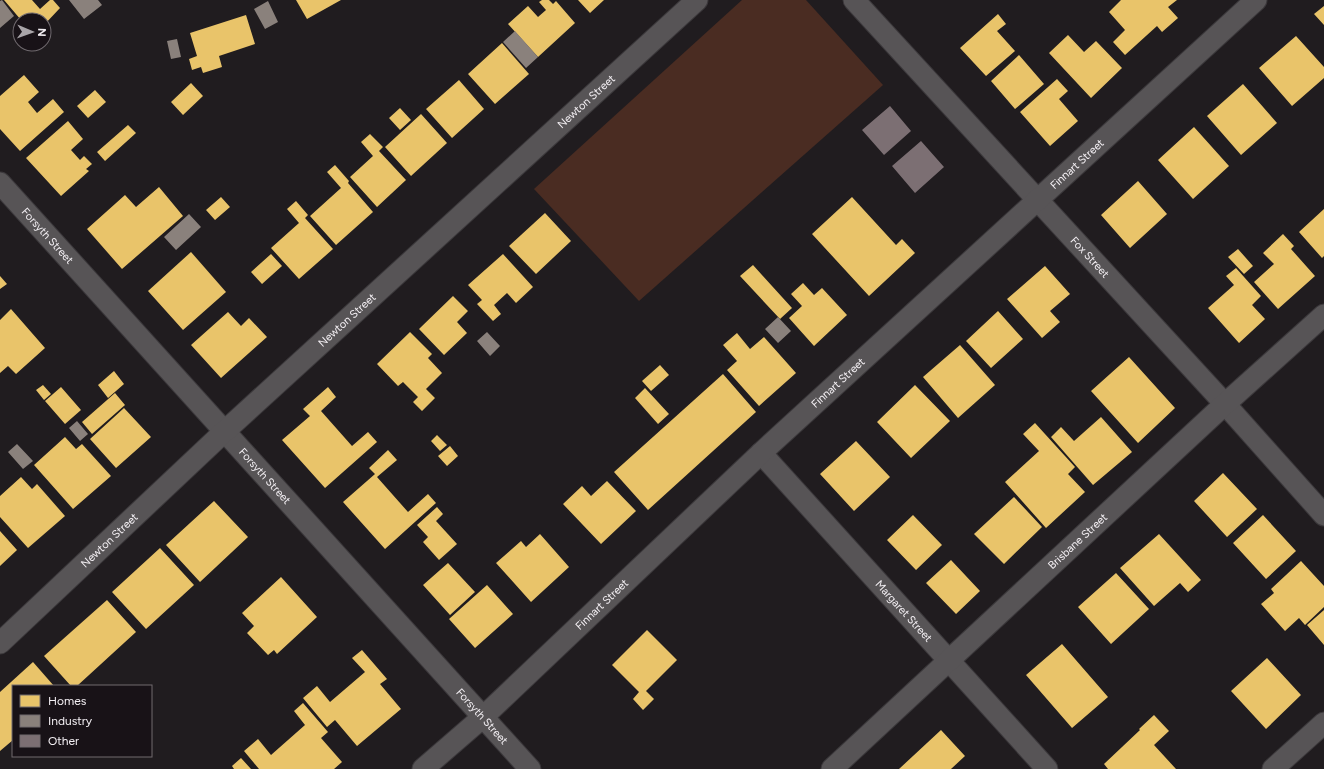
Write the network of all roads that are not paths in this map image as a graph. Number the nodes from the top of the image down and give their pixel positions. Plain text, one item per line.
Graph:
1 (697, 0) edge
2 (854, 0) edge
3 (1256, 0) edge
4 (0, 183) edge
5 (1038, 200) junction
6 (1324, 315) edge
7 (1225, 404) junction
8 (225, 431) junction
9 (761, 454) junction
10 (1324, 515) edge
11 (0, 643) edge
12 (949, 661) junction
13 (483, 717) junction
14 (1324, 723) edge
15 (423, 769) edge
16 (530, 769) edge
17 (832, 769) edge
18 (1047, 769) edge
19 (1273, 769) edge

1 - 8 street, Newton Street
2 - 5 street, Fox Street
3 - 5 street, Finnart Street
4 - 8 street, Forsyth Street
5 - 7 street, Fox Street
5 - 9 street, Finnart Street
6 - 7 street, Brisbane Street
7 - 10 street, Fox Street
7 - 12 street, Brisbane Street
8 - 11 street, Newton Street
8 - 13 street, Forsyth Street
9 - 12 street, Margaret Street
9 - 13 street, Finnart Street
12 - 17 street, Brisbane Street
12 - 18 street, Margaret Street
13 - 15 street, Finnart Street
13 - 16 street, Forsyth Street
14 - 19 street

